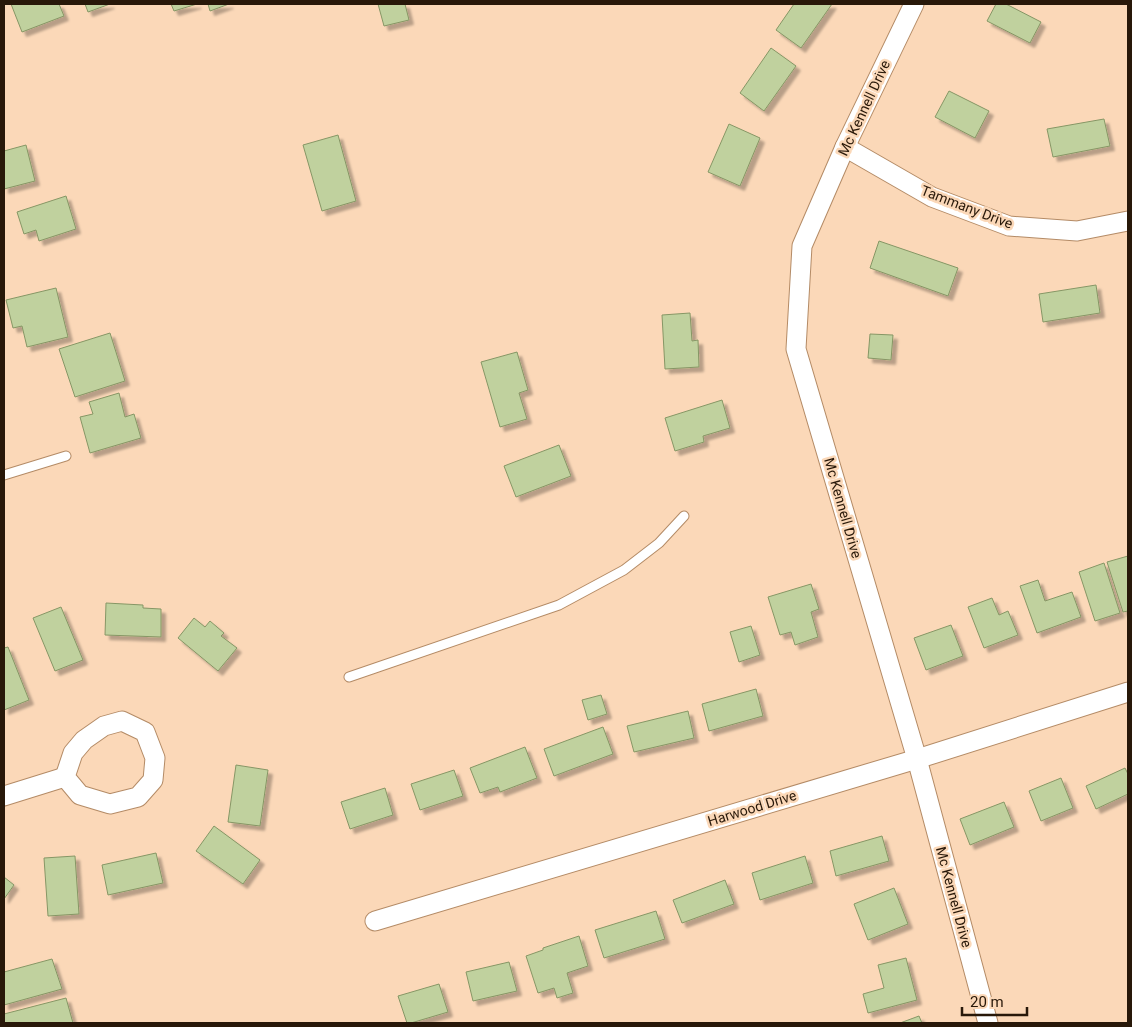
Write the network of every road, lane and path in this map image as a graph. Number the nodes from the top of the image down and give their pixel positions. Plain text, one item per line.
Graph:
1 (914, 4) edge
2 (845, 147) junction
3 (1128, 221) edge
4 (66, 456) dead end
5 (4, 475) edge
6 (684, 516) dead end
7 (349, 677) dead end
8 (1128, 692) edge
9 (917, 759) junction
10 (66, 777) junction
11 (4, 796) edge
12 (375, 921) dead end
13 (988, 1023) edge

1 - 2 street, Mc Kennell Drive
2 - 3 street, Tammany Drive
2 - 9 street, Mc Kennell Drive
4 - 5 lane
6 - 7 lane
8 - 9 street, Harwood Drive
9 - 12 street, Harwood Drive
9 - 13 street, Mc Kennell Drive
10 - 10 street
10 - 11 street

